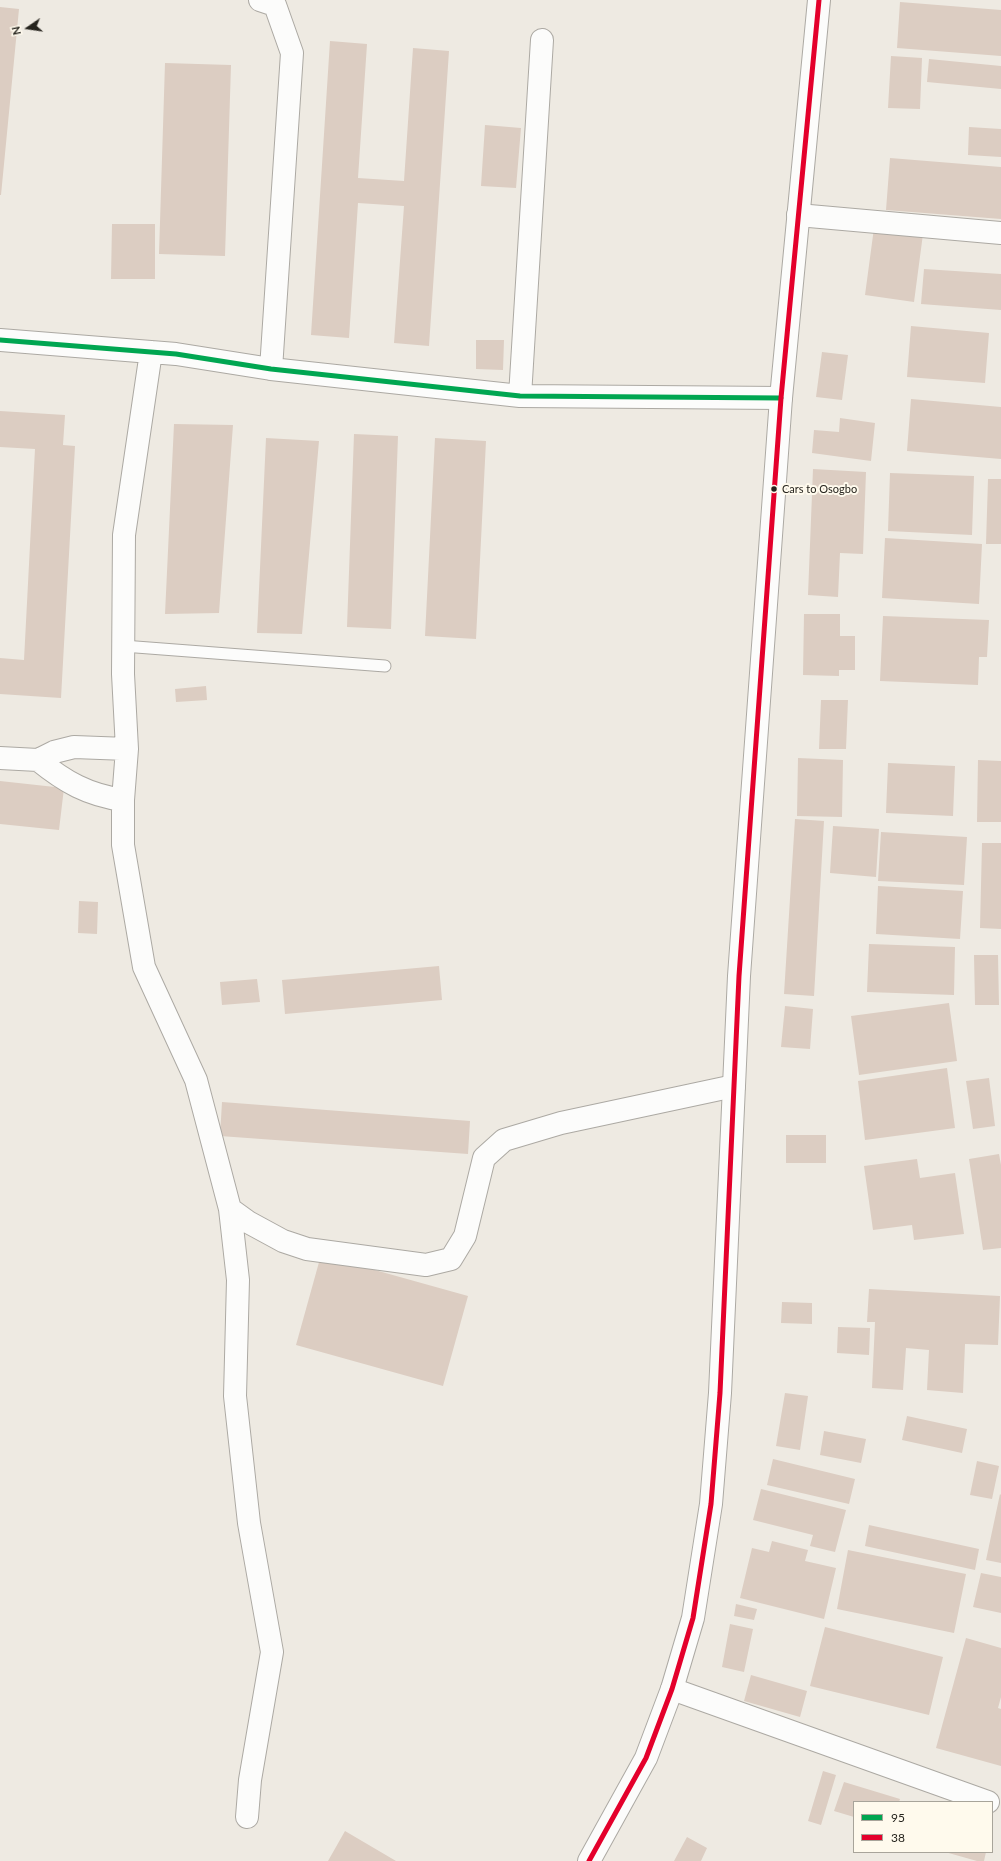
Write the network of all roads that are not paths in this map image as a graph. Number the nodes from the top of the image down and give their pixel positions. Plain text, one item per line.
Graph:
1 (819, 0) edge
2 (271, 2) edge
3 (542, 40) dead end
4 (798, 215) junction
5 (1001, 233) edge
6 (0, 340) edge
7 (151, 352) junction
8 (271, 369) junction
9 (520, 396) junction
10 (781, 398) junction
11 (123, 646) junction
12 (385, 666) dead end
13 (127, 749) junction
14 (0, 758) edge
15 (38, 760) junction
16 (123, 800) junction
17 (734, 1086) junction
18 (230, 1209) junction
19 (672, 1689) junction
20 (985, 1801) edge
21 (247, 1817) dead end
22 (588, 1861) edge

1 - 4 street
2 - 8 street
3 - 9 street
4 - 5 street
4 - 10 street
6 - 7 street
7 - 8 street
7 - 11 street
8 - 9 street
9 - 10 street
10 - 17 street
11 - 12 lane
11 - 13 street
13 - 15 street
13 - 16 street
14 - 15 street
15 - 16 street
16 - 18 street
17 - 18 street
17 - 19 street
18 - 21 street
19 - 20 street
19 - 22 street

